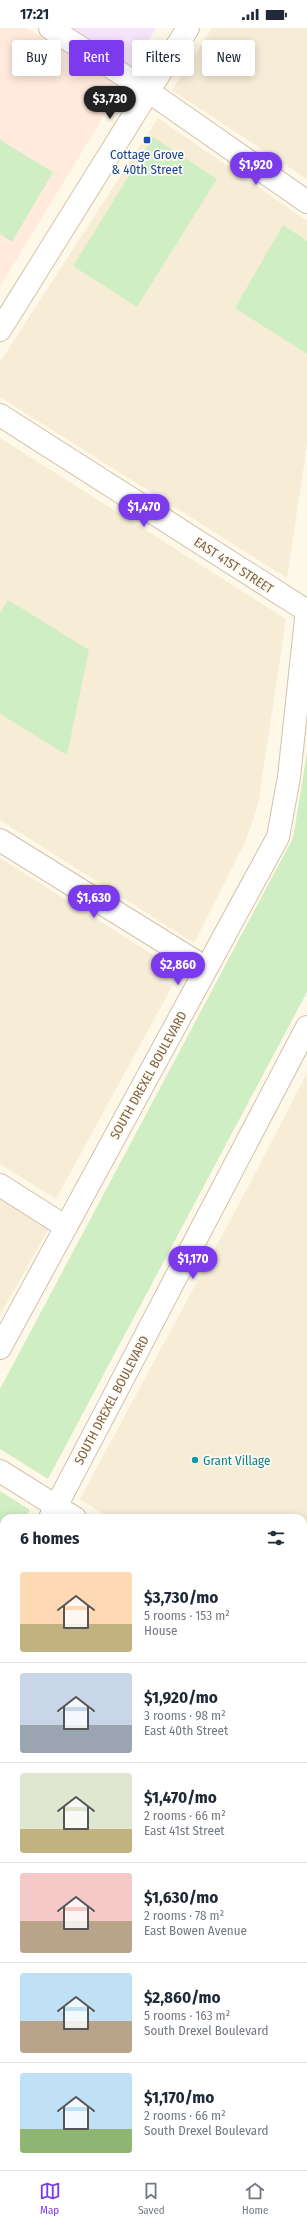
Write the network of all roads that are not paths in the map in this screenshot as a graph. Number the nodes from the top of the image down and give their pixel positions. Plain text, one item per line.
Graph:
1 (50, 28) edge
2 (188, 28) edge
3 (148, 91) junction
4 (307, 202) edge
5 (0, 330) edge
6 (0, 415) edge
7 (307, 610) edge
8 (0, 840) edge
9 (206, 968) junction
10 (307, 1027) edge
11 (0, 1185) edge
12 (66, 1227) junction
13 (0, 1348) edge
14 (0, 1471) edge
15 (53, 1512) edge

1 - 3 street
2 - 3 street
3 - 4 street
3 - 5 street
6 - 7 street, EAST 41ST STREET
7 - 9 street, SOUTH DREXEL BOULEVARD
8 - 9 street
9 - 12 street, SOUTH DREXEL BOULEVARD
10 - 15 street, SOUTH DREXEL BOULEVARD
11 - 12 street
12 - 13 street, SOUTH DREXEL BOULEVARD
14 - 15 street

